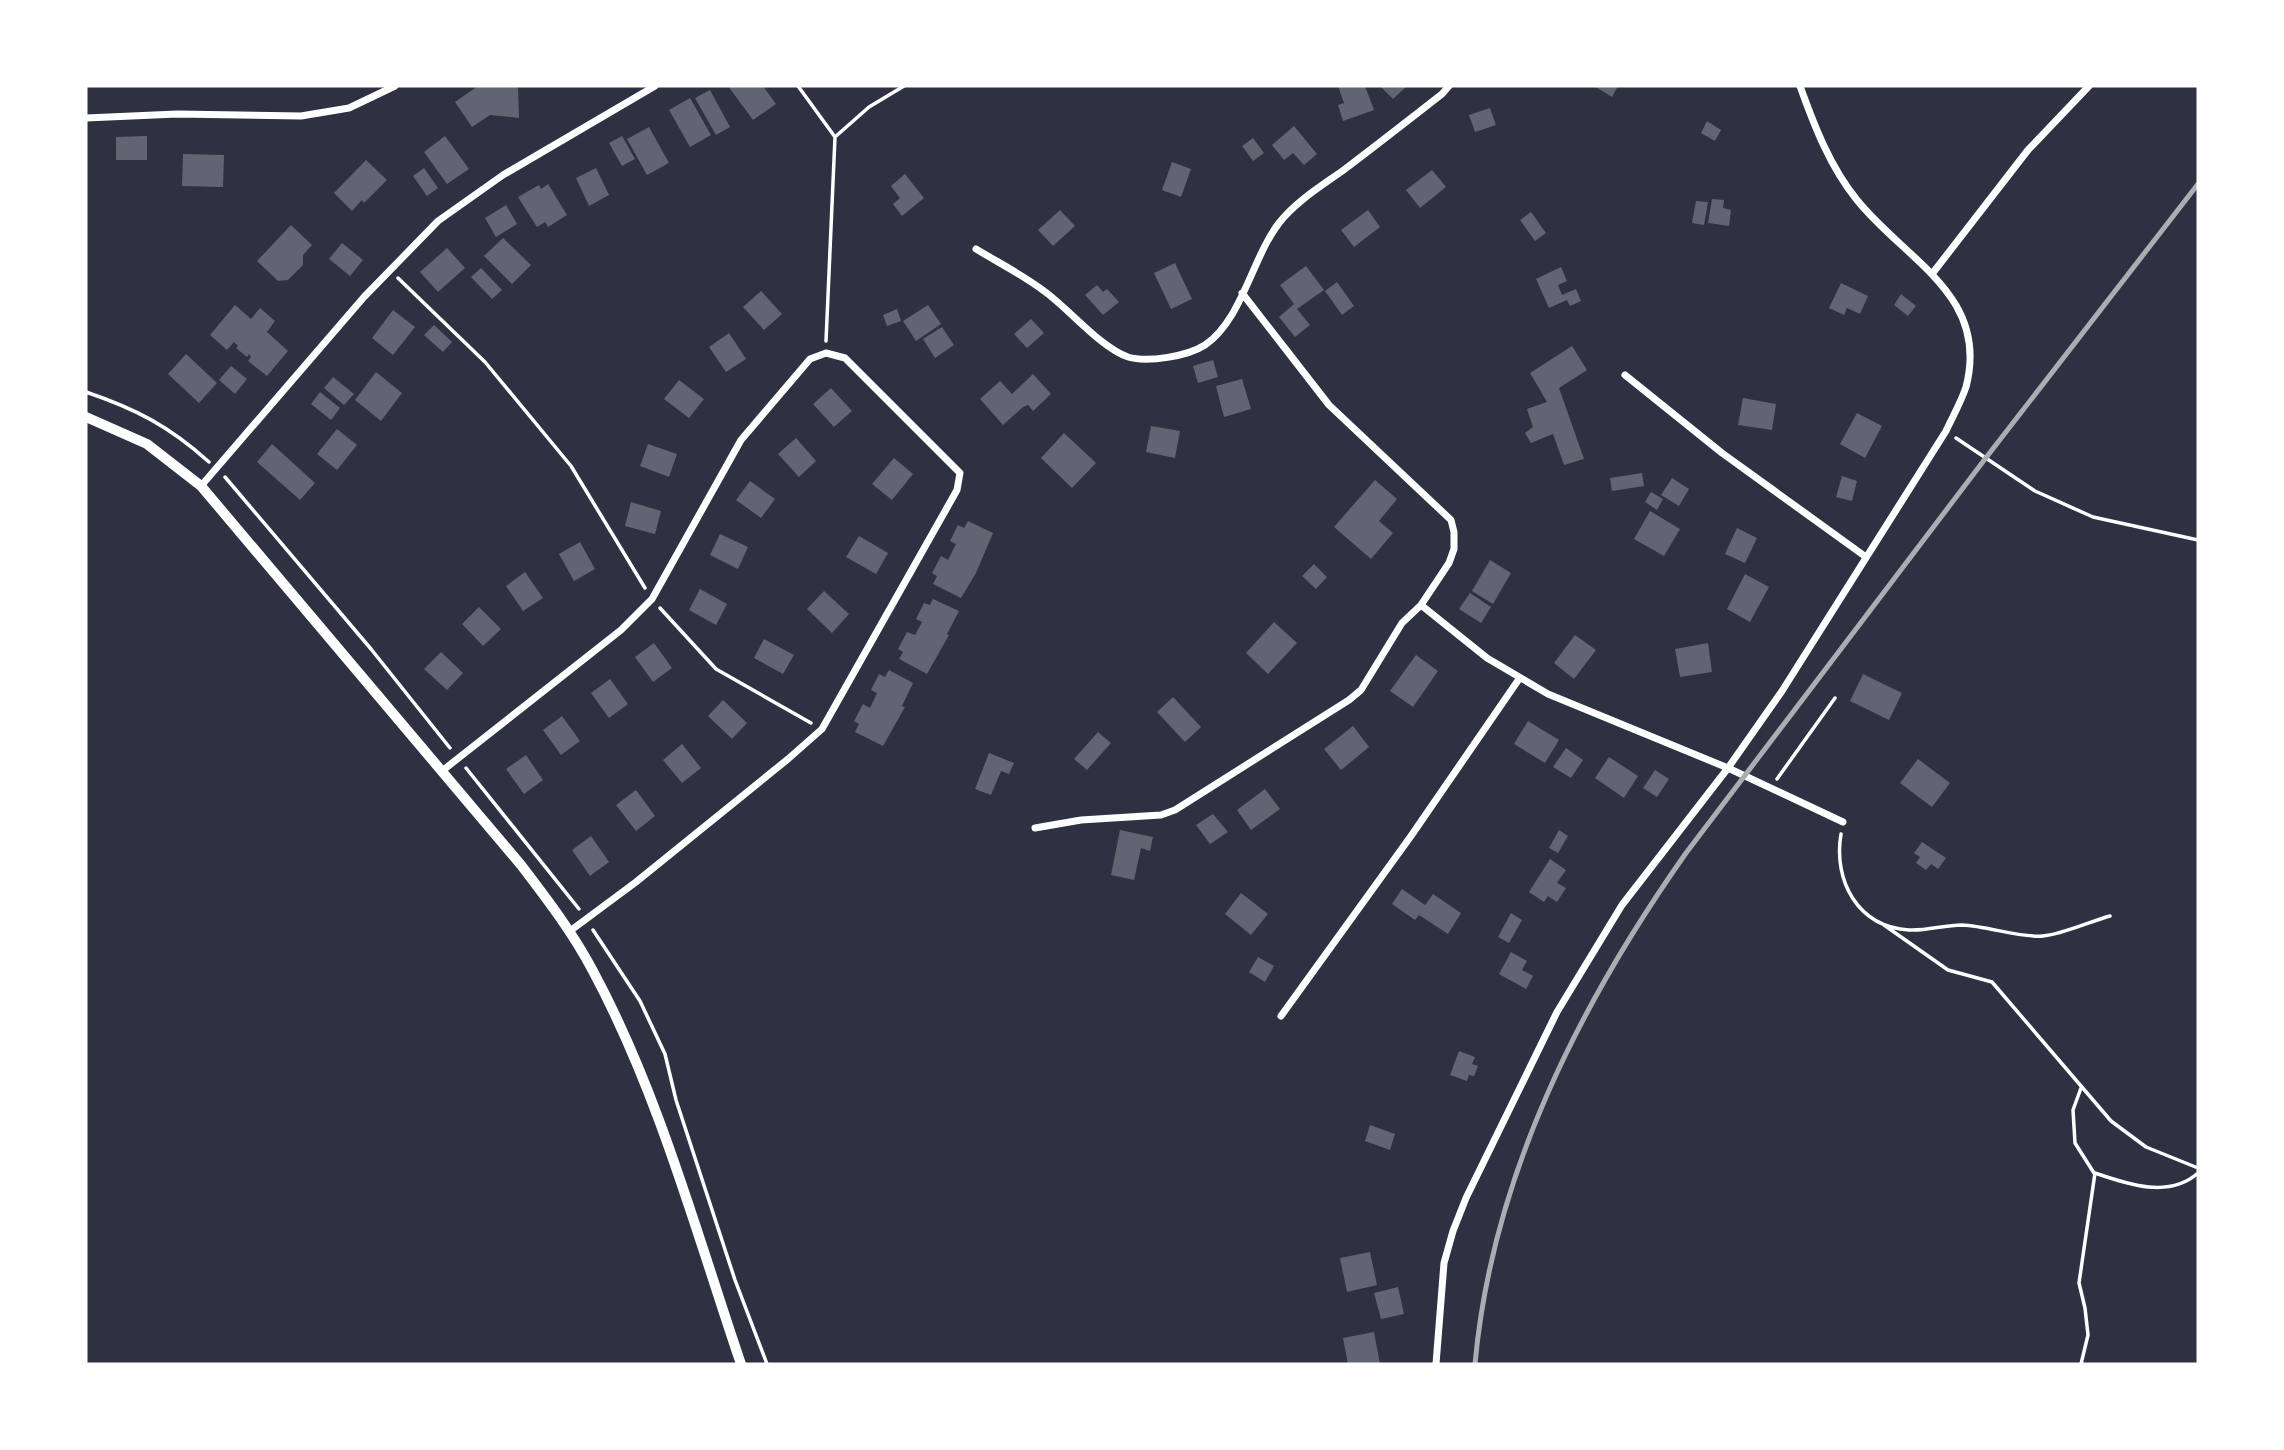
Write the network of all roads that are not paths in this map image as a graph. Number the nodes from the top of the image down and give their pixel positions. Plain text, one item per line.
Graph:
1 (395, 86) edge
2 (655, 86) edge
3 (1449, 86) edge
4 (1800, 86) edge
5 (2089, 86) edge
6 (86, 118) edge
7 (976, 249) dead end
8 (1932, 274) junction
9 (1242, 293) junction
10 (1625, 374) dead end
11 (86, 417) edge
12 (201, 486) junction
13 (1866, 557) junction
14 (1421, 605) junction
15 (1519, 679) junction
16 (1728, 768) junction
17 (442, 771) junction
18 (1843, 822) road end
19 (1035, 828) dead end
20 (570, 931) junction
21 (1281, 1016) dead end
22 (741, 1364) edge
23 (1436, 1364) edge

1 - 6 street
2 - 12 street
3 - 9 street
4 - 8 street
5 - 8 street
7 - 9 street
8 - 13 street
9 - 14 street
10 - 13 street
11 - 12 street
12 - 17 street
13 - 16 street
14 - 15 street
14 - 19 street
15 - 16 street
15 - 21 street
16 - 18 street
16 - 23 street
17 - 20 street
17 - 20 street
20 - 22 street

